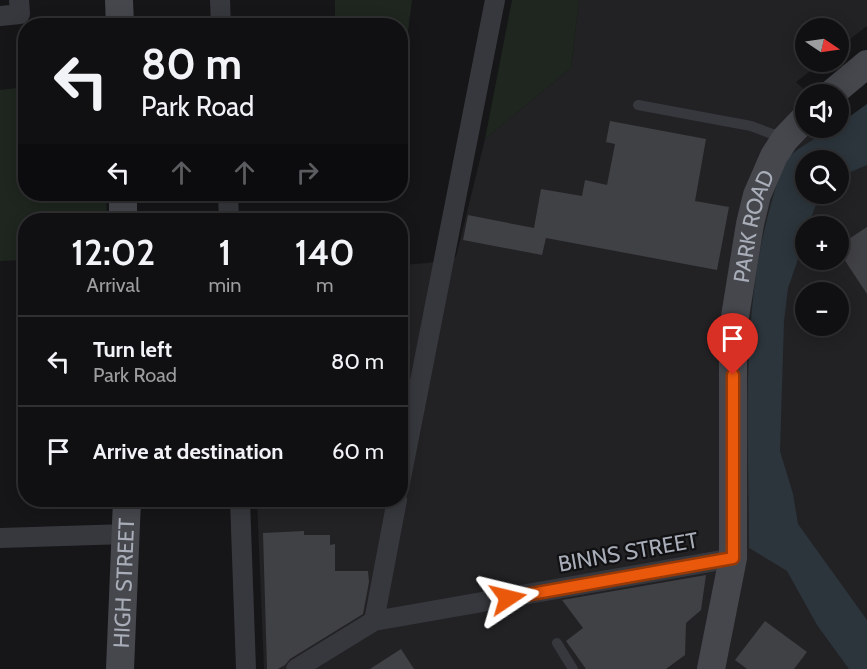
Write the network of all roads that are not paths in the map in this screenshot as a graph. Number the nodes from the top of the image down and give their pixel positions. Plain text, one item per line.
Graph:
1 (19, 0) edge
2 (119, 0) edge
3 (220, 0) edge
4 (495, 0) edge
5 (0, 16) edge
6 (120, 18) edge
7 (221, 18) edge
8 (867, 64) edge
9 (843, 84) edge
10 (638, 105) dead end
11 (795, 129) edge
12 (785, 139) junction
13 (408, 442) edge
14 (127, 507) edge
15 (240, 507) edge
16 (396, 507) edge
17 (128, 534) junction
18 (0, 538) edge
19 (733, 558) junction
20 (374, 621) junction
21 (557, 643) dead end
22 (120, 669) edge
23 (246, 669) edge
24 (296, 669) edge
25 (573, 669) edge
26 (711, 669) edge

1 - 5 street
2 - 6 main road
3 - 7 street
4 - 13 street
8 - 9 main road
10 - 12 lane
11 - 12 main road, PARK ROAD
12 - 19 main road, PARK ROAD
14 - 17 main road, HIGH STREET
15 - 23 street
16 - 20 street
17 - 18 street
17 - 22 main road, HIGH STREET
19 - 20 street, BINNS STREET
19 - 26 main road, PARK ROAD
20 - 24 street, BINNS STREET
21 - 25 lane

